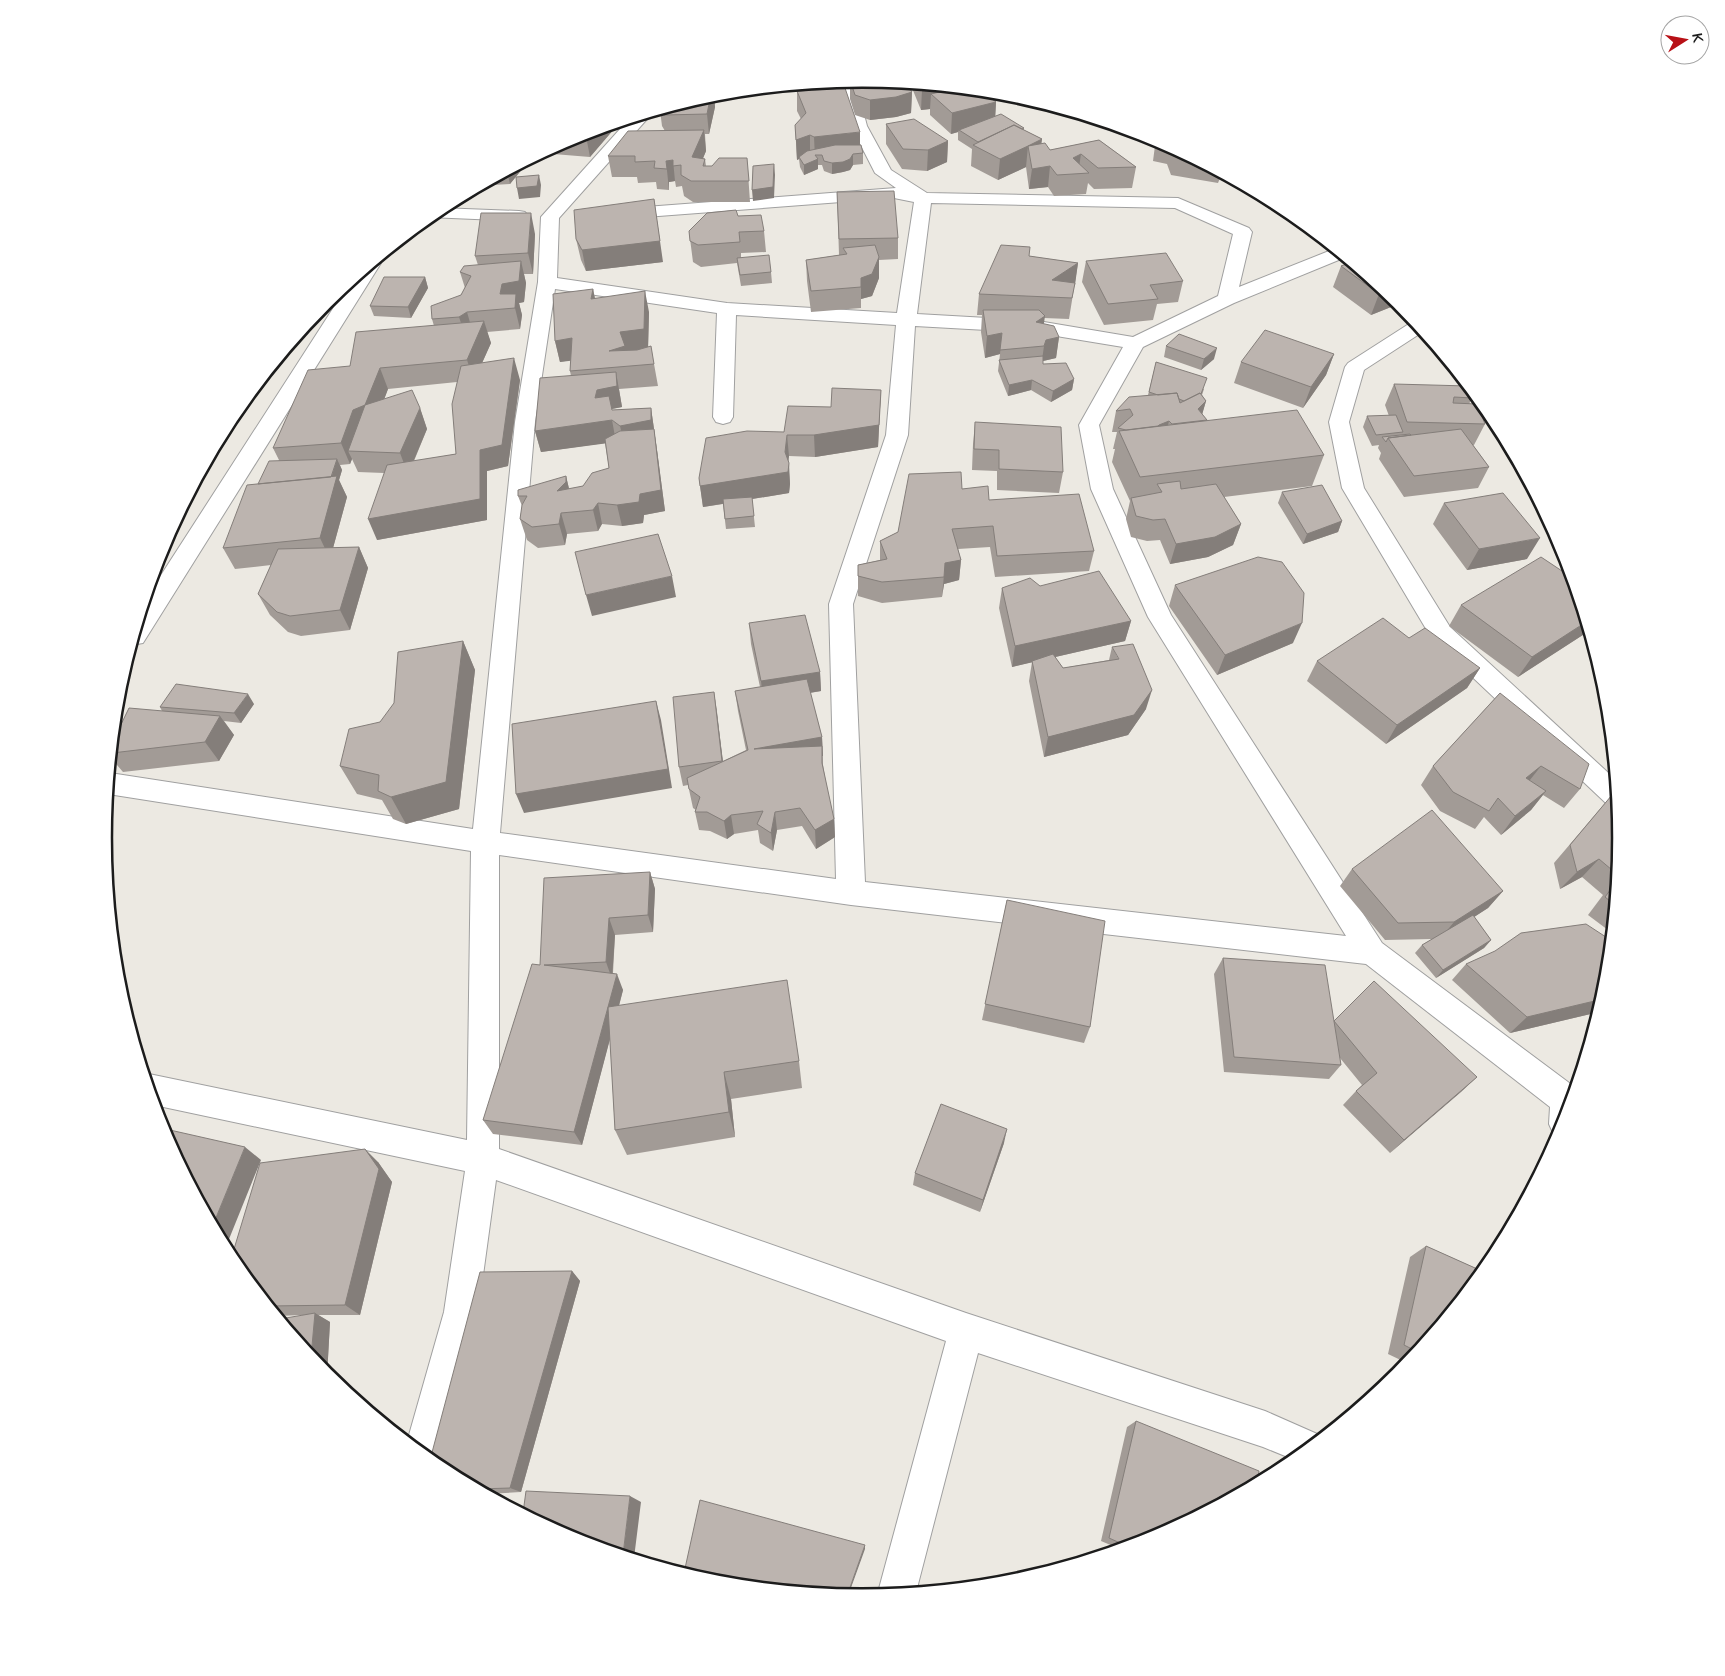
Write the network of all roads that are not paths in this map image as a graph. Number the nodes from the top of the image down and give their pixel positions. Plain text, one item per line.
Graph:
1 (849, 88) edge
2 (636, 123) edge
3 (923, 198) junction
4 (447, 213) edge
5 (599, 214) edge
6 (560, 216) junction
7 (1334, 255) edge
8 (361, 281) edge
9 (547, 282) junction
10 (1227, 300) junction
11 (727, 310) junction
12 (906, 321) junction
13 (1413, 329) edge
14 (1136, 343) junction
15 (723, 417) dead end
16 (145, 619) edge
17 (114, 785) edge
18 (1611, 792) edge
19 (485, 842) junction
20 (851, 893) junction
21 (1372, 952) junction
22 (156, 1091) edge
23 (1564, 1104) edge
24 (483, 1159) junction
25 (966, 1331) junction
26 (1303, 1445) edge
27 (424, 1446) edge
28 (898, 1587) edge

1 - 3 street
2 - 6 street
3 - 5 street
3 - 10 street
3 - 12 street
4 - 6 street
6 - 9 street
7 - 10 street
8 - 16 street
9 - 11 street
9 - 19 street
10 - 14 street
11 - 12 street
11 - 15 street
12 - 14 street
12 - 20 street
13 - 18 street
14 - 21 street
17 - 19 street
19 - 20 street
19 - 24 street
20 - 21 street
21 - 23 street
22 - 24 street
24 - 25 street
24 - 27 street
25 - 26 street
25 - 28 street

